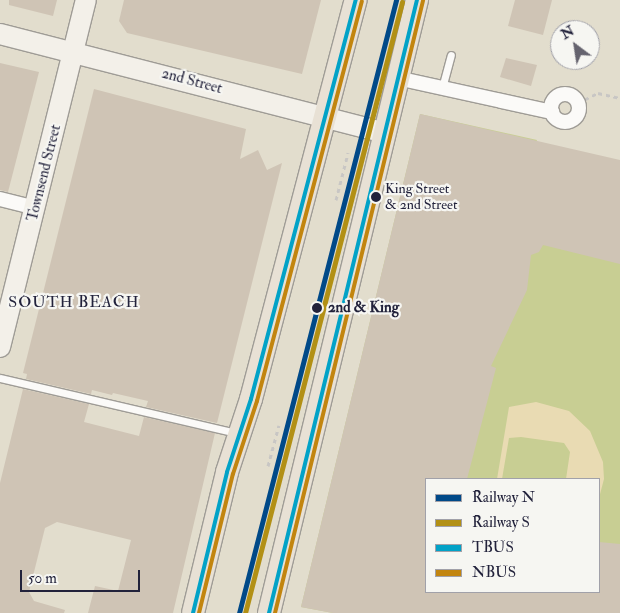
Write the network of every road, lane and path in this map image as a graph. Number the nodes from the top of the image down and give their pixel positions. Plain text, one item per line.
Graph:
1 (86, 0) edge
2 (356, 0) edge
3 (417, 0) edge
4 (0, 34) edge
5 (74, 53) junction
6 (451, 55) dead end
7 (397, 78) junction
8 (442, 88) junction
9 (620, 98) edge
10 (578, 103) junction
11 (552, 112) junction
12 (326, 117) junction
13 (383, 132) junction
14 (348, 153) dead end
15 (0, 199) edge
16 (336, 200) dead end
17 (35, 208) junction
18 (0, 347) edge
19 (0, 378) edge
20 (279, 426) dead end
21 (239, 433) junction
22 (268, 466) dead end
23 (193, 613) edge
24 (269, 613) edge

1 - 5 street, Townsend Street
2 - 12 main road
3 - 7 main road
4 - 5 street, 2nd Street
5 - 12 street, 2nd Street
5 - 17 street, Townsend Street
6 - 8 lane
7 - 8 street
7 - 13 main road
8 - 11 street
9 - 10 path
10 - 11 street
10 - 11 street
12 - 13 street, 2nd Street
12 - 21 main road
13 - 24 main road
14 - 16 path
15 - 17 street
17 - 18 street, Townsend Street
19 - 21 lane
20 - 22 path
21 - 23 main road

